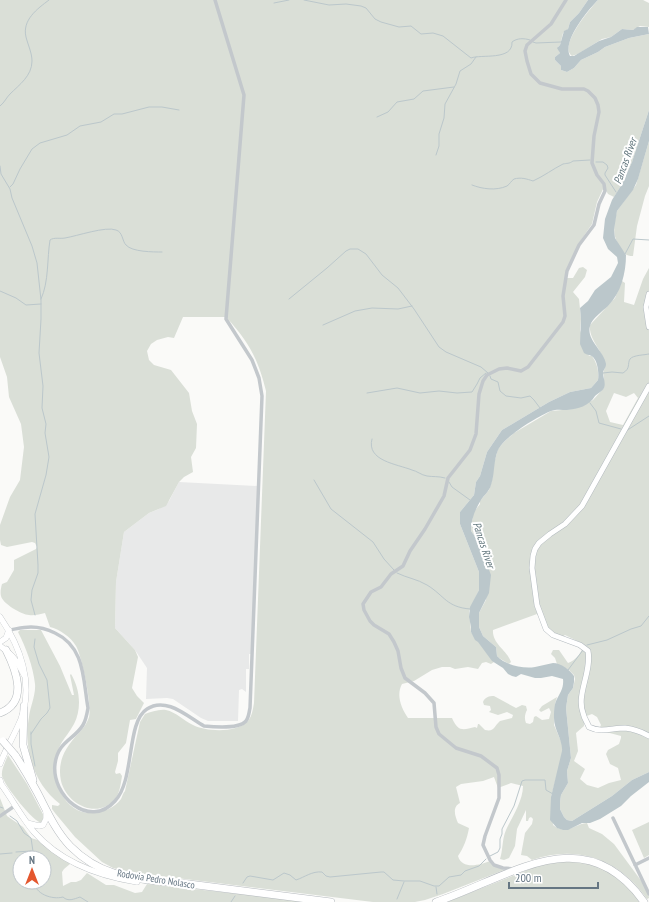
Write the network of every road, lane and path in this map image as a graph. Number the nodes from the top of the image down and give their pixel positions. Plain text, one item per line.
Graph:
1 (215, 0) edge
2 (566, 0) edge
3 (649, 294) edge
4 (649, 327) edge
5 (649, 386) edge
6 (0, 617) edge
7 (10, 632) junction
8 (0, 642) edge
9 (3, 648) edge
10 (24, 677) junction
11 (24, 706) junction
12 (0, 713) edge
13 (649, 736) edge
14 (2, 739) edge
15 (0, 764) edge
16 (0, 780) edge
17 (38, 793) junction
18 (16, 805) junction
19 (46, 811) junction
20 (0, 816) edge
21 (613, 818) dead end
22 (28, 823) junction
23 (649, 858) edge
24 (635, 865) junction
25 (518, 869) junction
26 (169, 882) junction
27 (649, 894) edge
28 (331, 902) edge
29 (436, 902) edge
30 (644, 902) edge

1 - 7 street
2 - 25 street
3 - 4 street
5 - 13 street
6 - 7 main road
7 - 8 main road
7 - 10 main road
9 - 10 main road
9 - 12 highway
10 - 11 main road
11 - 15 main road
11 - 17 highway
14 - 17 highway, Rodovia Pedro Nolasco, bridge
16 - 18 main road
17 - 19 highway, Rodovia Pedro Nolasco
18 - 20 street
18 - 22 main road
19 - 22 main road
19 - 26 highway, Rodovia Pedro Nolasco
21 - 24 street
22 - 26 main road
23 - 24 street
24 - 27 street
25 - 29 highway
25 - 30 highway
26 - 28 highway, Rodovia Pedro Nolasco

